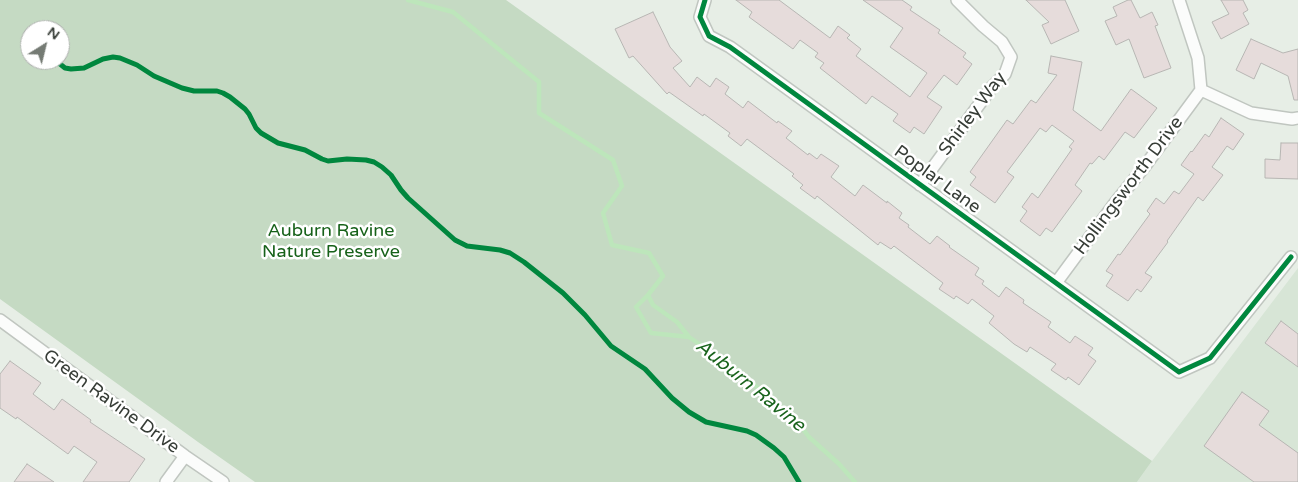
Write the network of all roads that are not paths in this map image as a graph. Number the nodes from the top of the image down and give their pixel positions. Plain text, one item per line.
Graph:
1 (705, 0) edge
2 (957, 0) edge
3 (1179, 0) edge
4 (1201, 90) junction
5 (1298, 118) edge
6 (920, 185) junction
7 (1290, 257) dead end
8 (1056, 283) junction
9 (0, 320) edge
10 (185, 456) junction
11 (166, 482) edge
12 (223, 482) edge

1 - 6 street, Poplar Lane
2 - 6 street, Shirley Way
3 - 4 street
4 - 5 street
4 - 8 street, Hollingsworth Drive
6 - 8 street, Poplar Lane
7 - 8 street, Poplar Lane
9 - 10 street, Green Ravine Drive
10 - 11 street
10 - 12 street, Green Ravine Drive

